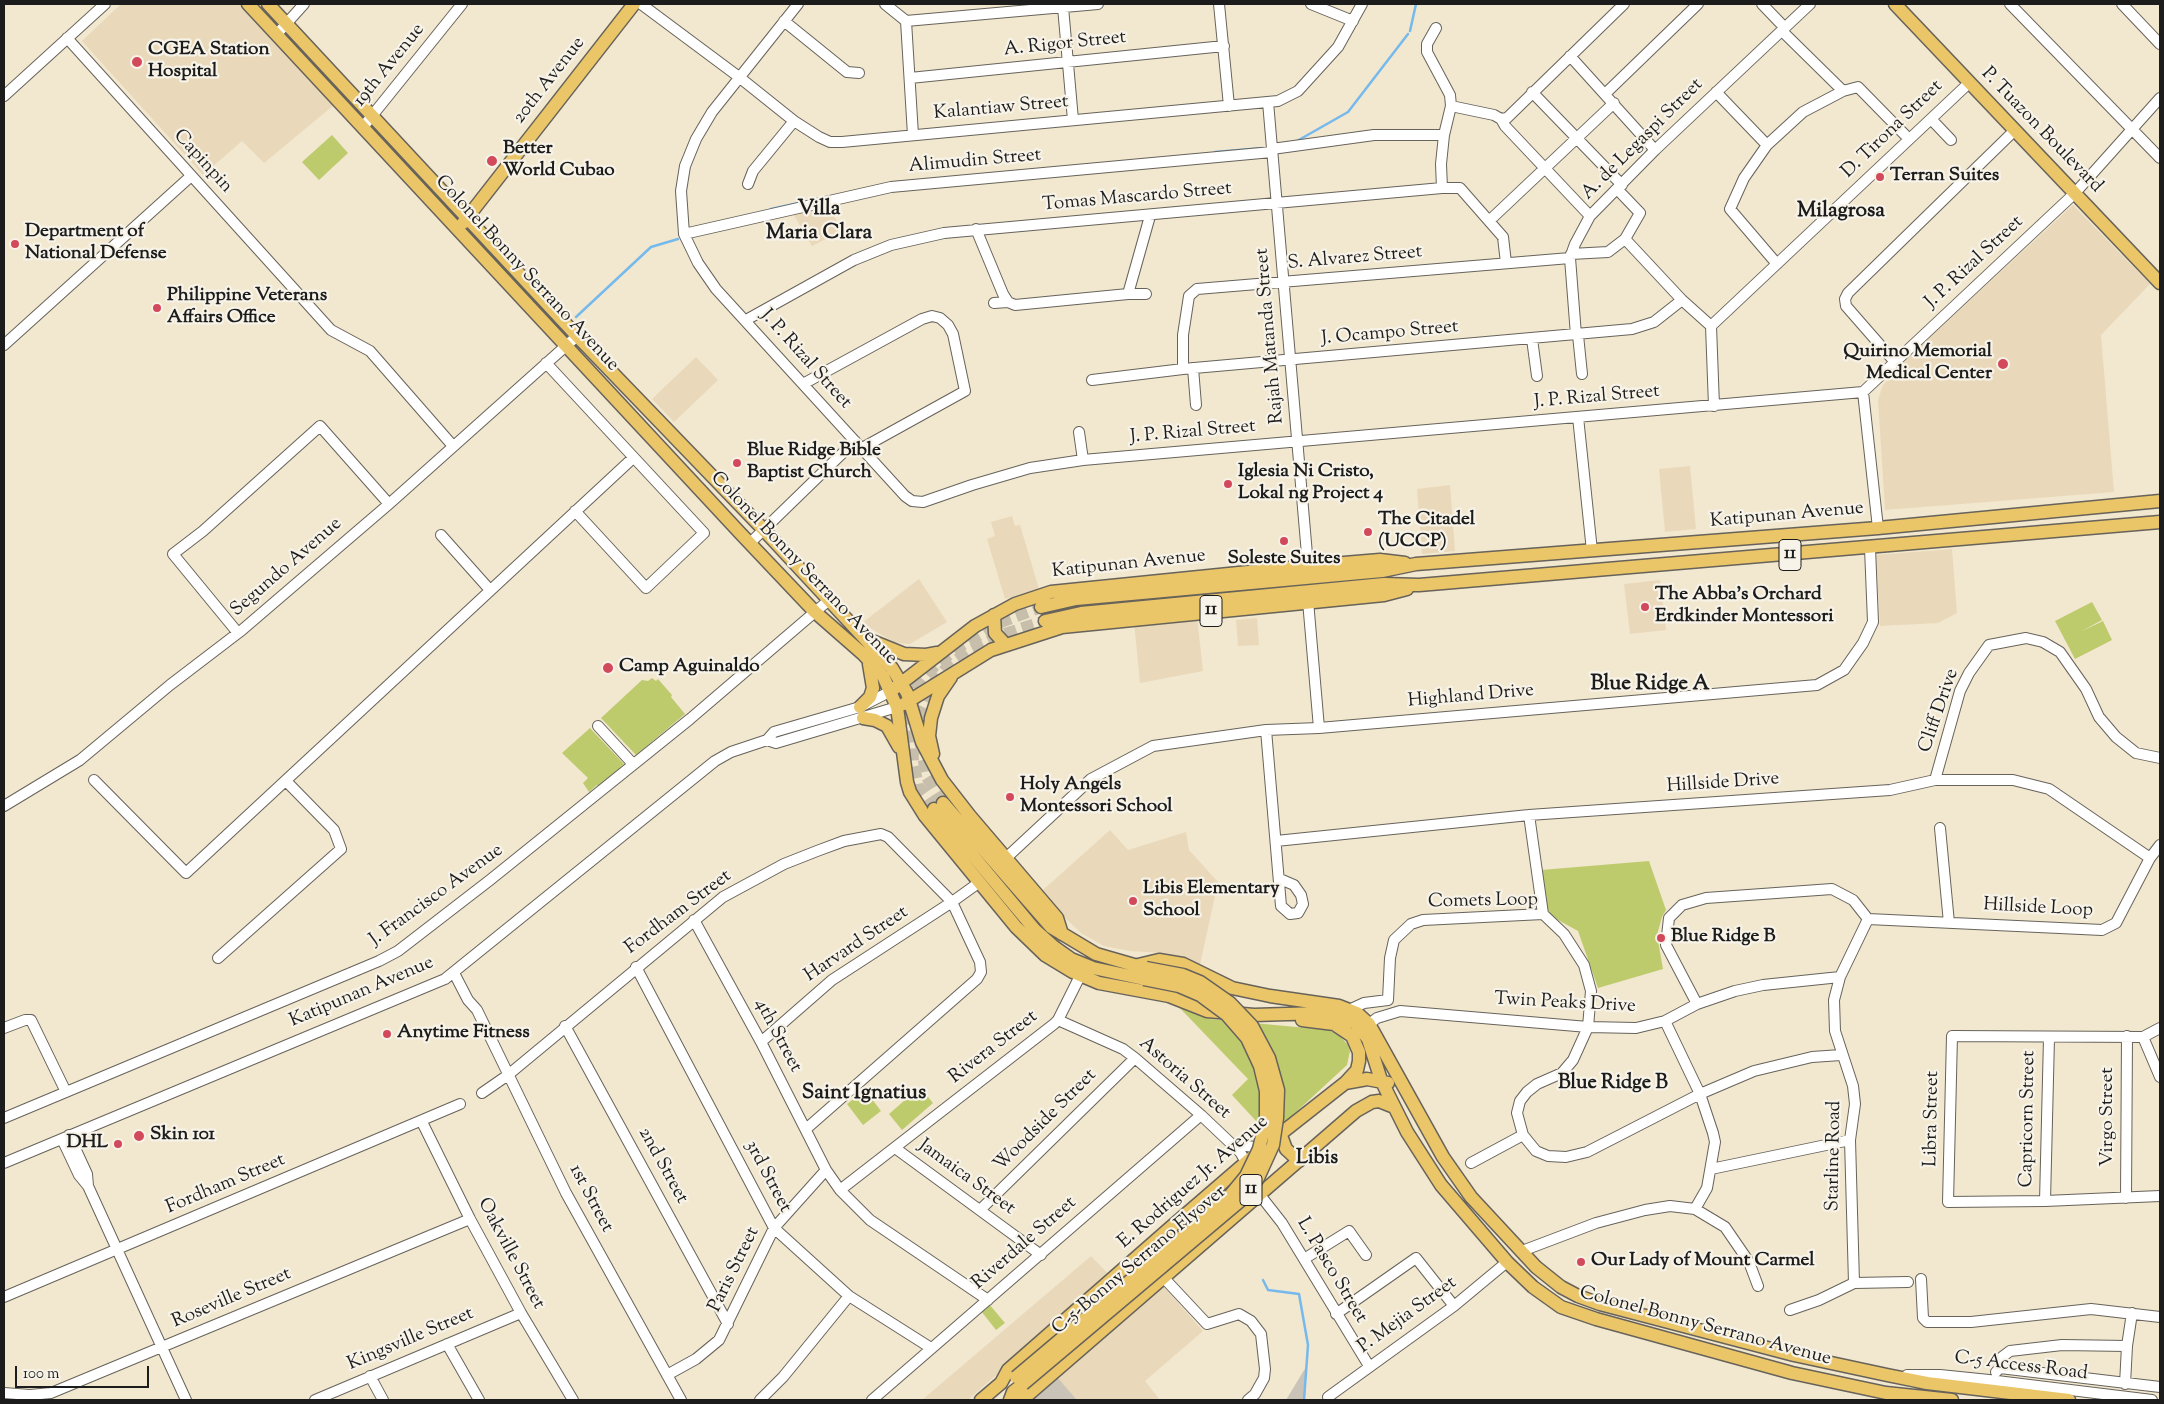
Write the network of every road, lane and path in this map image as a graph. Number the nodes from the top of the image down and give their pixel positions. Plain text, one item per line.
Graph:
1 (105, 4) edge
2 (248, 4) edge
3 (268, 4) edge
4 (304, 4) edge
5 (462, 4) edge
6 (634, 4) edge
7 (641, 4) edge
8 (798, 4) edge
9 (885, 4) edge
10 (1098, 4) edge
11 (1219, 4) edge
12 (1311, 4) edge
13 (1362, 4) edge
14 (1624, 4) edge
15 (1698, 4) edge
16 (1762, 4) edge
17 (1810, 4) edge
18 (1894, 4) edge
19 (2010, 4) edge
20 (2122, 4) edge
21 (1063, 7) junction
22 (784, 21) junction
23 (906, 21) junction
24 (1353, 21) junction
25 (287, 24) junction
26 (1436, 28) dead end
27 (1784, 30) junction
28 (277, 34) junction
29 (67, 38) junction
30 (2160, 44) edge
31 (1224, 46) junction
32 (1570, 56) junction
33 (1068, 63) junction
34 (859, 73) dead end
35 (739, 77) junction
36 (910, 78) junction
37 (1968, 83) junction
38 (1843, 91) junction
39 (1532, 92) junction
40 (1716, 92) junction
41 (1606, 93) junction
42 (4, 96) edge
43 (2160, 98) edge
44 (1268, 102) junction
45 (1614, 103) junction
46 (1229, 106) junction
47 (1450, 106) junction
48 (372, 116) junction
49 (1501, 119) junction
50 (1931, 119) junction
51 (1073, 120) junction
52 (794, 121) junction
53 (363, 127) junction
54 (2132, 130) junction
55 (2014, 131) junction
56 (913, 135) junction
57 (1444, 135) junction
58 (1577, 138) junction
59 (1909, 139) junction
60 (1951, 140) dead end
61 (1767, 145) junction
62 (1655, 150) junction
63 (1272, 151) junction
64 (2160, 158) edge
65 (1546, 168) junction
66 (190, 177) junction
67 (748, 184) dead end
68 (1620, 187) junction
69 (1442, 188) junction
70 (2075, 193) junction
71 (1276, 203) junction
72 (1150, 216) junction
73 (1590, 216) junction
74 (467, 218) junction
75 (1489, 221) junction
76 (458, 228) junction
77 (976, 229) junction
78 (684, 234) junction
79 (1625, 239) junction
80 (1571, 256) junction
81 (1506, 263) junction
82 (1777, 264) junction
83 (1283, 282) junction
84 (2160, 283) edge
85 (1128, 294) junction
86 (1146, 294) dead end
87 (1682, 300) junction
88 (1008, 302) junction
89 (994, 303) dead end
90 (746, 320) junction
91 (1711, 326) junction
92 (1577, 335) junction
93 (577, 336) junction
94 (1532, 339) junction
95 (4, 345) edge
96 (565, 346) junction
97 (1290, 360) junction
98 (1894, 361) junction
99 (546, 363) junction
100 (1188, 368) junction
101 (1582, 374) dead end
102 (1537, 376) dead end
103 (1092, 380) dead end
104 (803, 384) junction
105 (1863, 392) junction
106 (1196, 405) dead end
107 (1714, 406) junction
108 (1578, 417) junction
109 (1080, 432) dead end
110 (1299, 442) junction
111 (858, 444) junction
112 (453, 446) junction
113 (633, 458) junction
114 (1082, 460) junction
115 (2160, 502) edge
116 (389, 504) junction
117 (575, 512) junction
118 (2160, 522) edge
119 (1878, 528) junction
120 (763, 530) junction
121 (441, 536) dead end
122 (750, 543) junction
123 (1870, 548) junction
124 (1592, 551) junction
125 (1416, 564) junction
126 (1308, 566) junction
127 (1419, 585) junction
128 (490, 590) junction
129 (830, 600) junction
130 (1308, 601) junction
131 (1041, 607) tunnel mouth
132 (816, 612) junction
133 (994, 615) junction
134 (1045, 621) tunnel mouth
135 (979, 624) junction
136 (238, 633) junction
137 (862, 634) junction
138 (999, 647) junction
139 (941, 651) junction
140 (866, 657) junction
141 (964, 665) junction
142 (902, 683) junction
143 (891, 691) junction
144 (910, 700) junction
145 (897, 707) junction
146 (861, 712) junction
147 (598, 726) dead end
148 (1319, 728) junction
149 (1266, 730) junction
150 (2160, 758) edge
151 (904, 760) junction
152 (633, 764) junction
153 (94, 780) dead end
154 (942, 780) junction
155 (1935, 780) junction
156 (286, 781) junction
157 (4, 806) edge
158 (1529, 815) junction
159 (1940, 828) dead end
160 (1276, 841) junction
161 (2160, 845) edge
162 (1006, 858) junction
163 (2150, 858) junction
164 (1280, 879) dead end
165 (977, 884) dead end
166 (952, 902) junction
167 (1543, 914) junction
168 (1868, 919) junction
169 (694, 920) junction
170 (1949, 922) junction
171 (1062, 934) junction
172 (218, 958) dead end
173 (636, 967) junction
174 (457, 971) junction
175 (1141, 971) junction
176 (1080, 976) junction
177 (1840, 977) junction
178 (1388, 1000) junction
179 (1697, 1004) junction
180 (1351, 1009) junction
181 (1400, 1011) junction
182 (1254, 1015) junction
183 (1058, 1020) junction
184 (1665, 1021) junction
185 (1369, 1024) junction
186 (565, 1026) junction
187 (1588, 1027) junction
188 (4, 1028) edge
189 (2160, 1028) edge
190 (2127, 1036) junction
191 (2143, 1037) junction
192 (2049, 1038) junction
193 (761, 1042) junction
194 (1841, 1055) junction
195 (1135, 1058) junction
196 (508, 1075) junction
197 (2160, 1077) edge
198 (1381, 1080) junction
199 (1344, 1082) junction
200 (66, 1092) junction
201 (1406, 1092) junction
202 (482, 1093) dead end
203 (1700, 1094) junction
204 (460, 1104) dead end
205 (1394, 1106) junction
206 (1201, 1115) junction
207 (4, 1118) edge
208 (422, 1122) junction
209 (806, 1129) junction
210 (1280, 1133) junction
211 (1522, 1135) junction
212 (66, 1137) junction
213 (1850, 1140) junction
214 (1230, 1144) junction
215 (895, 1148) junction
216 (1262, 1148) junction
217 (1300, 1161) junction
218 (4, 1162) edge
219 (1246, 1162) junction
220 (1471, 1163) dead end
221 (1711, 1169) junction
222 (826, 1170) junction
223 (840, 1190) junction
224 (1260, 1195) junction
225 (2160, 1196) edge
226 (2126, 1198) junction
227 (2045, 1201) junction
228 (1695, 1209) junction
229 (981, 1210) junction
230 (470, 1219) junction
231 (774, 1228) junction
232 (1170, 1228) junction
233 (117, 1250) junction
234 (1192, 1251) junction
235 (1522, 1251) junction
236 (1041, 1255) junction
237 (1366, 1255) dead end
238 (1304, 1259) junction
239 (1507, 1262) junction
240 (1163, 1277) junction
241 (1921, 1279) dead end
242 (1908, 1282) dead end
243 (1854, 1283) junction
244 (1758, 1286) dead end
245 (849, 1296) junction
246 (4, 1297) edge
247 (988, 1300) junction
248 (1454, 1306) junction
249 (1790, 1310) dead end
250 (521, 1313) junction
251 (2132, 1313) junction
252 (1336, 1314) junction
253 (2160, 1317) edge
254 (728, 1324) junction
255 (447, 1344) junction
256 (2127, 1346) junction
257 (161, 1348) junction
258 (931, 1348) junction
259 (1369, 1366) junction
260 (2000, 1368) junction
261 (667, 1375) junction
262 (1887, 1375) junction
263 (370, 1376) junction
264 (1989, 1380) junction
265 (1019, 1381) junction
266 (1001, 1383) junction
267 (2125, 1384) junction
268 (2160, 1387) edge
269 (4, 1393) edge
270 (1886, 1393) junction
271 (1328, 1397) dead end
272 (186, 1400) edge
273 (315, 1400) edge
274 (383, 1400) edge
275 (479, 1400) edge
276 (573, 1400) edge
277 (681, 1400) edge
278 (760, 1400) edge
279 (872, 1400) edge
280 (981, 1400) edge
281 (1010, 1400) edge
282 (1022, 1400) edge
283 (1248, 1400) edge
284 (1906, 1400) edge
285 (1952, 1400) edge
286 (2069, 1400) edge
287 (2152, 1400) edge

1 - 29 street
2 - 28 main road, Colonel Bonny Serrano Avenue
3 - 25 main road, Colonel Bonny Serrano Avenue
4 - 25 street
5 - 48 street, 19th Avenue
6 - 74 main road, 20th Avenue
7 - 35 street, Kalantiaw Street
8 - 22 street, J. P. Rizal Street
9 - 23 street
10 - 21 street
11 - 31 street
12 - 24 street
13 - 24 street, Kalantiaw Street
14 - 32 street
15 - 41 street
16 - 27 street
17 - 27 street, A. de Legaspi Street
18 - 37 main road, P. Tuazon Boulevard
19 - 54 street
20 - 30 street
21 - 23 street
21 - 33 street
22 - 34 street
22 - 35 street, J. P. Rizal Street
23 - 36 street
24 - 44 street, Kalantiaw Street
25 - 28 street
25 - 48 main road, Colonel Bonny Serrano Avenue
26 - 47 street
27 - 38 street
27 - 40 street, A. de Legaspi Street
28 - 53 main road, Colonel Bonny Serrano Avenue
29 - 42 street
29 - 66 street, Capinpin
31 - 33 street, A. Rigor Street
31 - 46 street
32 - 39 street
32 - 41 street
33 - 36 street, A. Rigor Street
33 - 51 street
35 - 52 street, Kalantiaw Street
35 - 78 street, J. P. Rizal Street
36 - 56 street
37 - 50 street, D. Tirona Street
37 - 55 main road, P. Tuazon Boulevard
38 - 59 street
38 - 61 street
39 - 49 street
39 - 58 street
40 - 61 street
40 - 62 street, A. de Legaspi Street
41 - 45 street
43 - 54 street, J. P. Rizal Street
44 - 46 street, Kalantiaw Street
44 - 63 street, Rajah Matanda Street
45 - 58 street
45 - 62 street
46 - 51 street, Kalantiaw Street
47 - 49 street
47 - 57 street
48 - 53 street, 19th Avenue
48 - 74 main road, Colonel Bonny Serrano Avenue
49 - 65 street
50 - 59 street, D. Tirona Street
50 - 60 street
51 - 56 street, Kalantiaw Street
52 - 56 street, Kalantiaw Street
52 - 67 street
53 - 76 main road, Colonel Bonny Serrano Avenue
54 - 64 street
54 - 70 street, J. P. Rizal Street
55 - 70 main road, P. Tuazon Boulevard
55 - 98 street
57 - 63 street, Alimudin Street
57 - 69 street
58 - 65 street
58 - 68 street
59 - 82 street, D. Tirona Street
61 - 82 street
62 - 68 street, A. de Legaspi Street
63 - 71 street, Rajah Matanda Street
63 - 78 street, Alimudin Street
65 - 73 street
65 - 75 street
66 - 95 street
66 - 112 street, Capinpin
68 - 73 street, A. de Legaspi Street
68 - 79 street
69 - 71 street, Tomas Mascardo Street
69 - 75 street, Tomas Mascardo Street
70 - 84 main road, P. Tuazon Boulevard
70 - 98 street, J. P. Rizal Street
71 - 72 street, Tomas Mascardo Street
71 - 83 street, Rajah Matanda Street
72 - 77 street, Tomas Mascardo Street
72 - 85 street
73 - 80 street, A. de Legaspi Street
74 - 76 main road, 20th Avenue
74 - 93 main road, Colonel Bonny Serrano Avenue
75 - 81 street, Tomas Mascardo Street
76 - 96 main road, Colonel Bonny Serrano Avenue
77 - 88 street
77 - 90 street, Tomas Mascardo Street
78 - 90 street, J. P. Rizal Street
79 - 80 street, S. Alvarez Street
79 - 87 street
80 - 81 street, S. Alvarez Street
80 - 92 street, A. de Legaspi Street
81 - 83 street, S. Alvarez Street
82 - 91 street, D. Tirona Street
83 - 97 street, Rajah Matanda Street
83 - 100 street, S. Alvarez Street
85 - 86 street
85 - 88 street
87 - 91 street
87 - 92 street, J. Ocampo Street
88 - 89 street
90 - 104 street, J. P. Rizal Street
91 - 107 street
92 - 94 street, J. Ocampo Street
92 - 101 street, A. de Legaspi Street
93 - 96 street, Segundo Avenue
93 - 120 main road, Colonel Bonny Serrano Avenue
94 - 97 street, J. Ocampo Street
94 - 102 street
96 - 99 street, Segundo Avenue
96 - 122 main road, Colonel Bonny Serrano Avenue
97 - 100 street, J. Ocampo Street
97 - 110 street, Rajah Matanda Street
98 - 105 street, J. P. Rizal Street
99 - 112 street, Segundo Avenue
99 - 113 street
100 - 103 street, J. Ocampo Street
100 - 106 street
104 - 111 street, J. P. Rizal Street
104 - 111 street
105 - 107 street, J. P. Rizal Street
105 - 119 street
107 - 108 street, J. P. Rizal Street
108 - 110 street, J. P. Rizal Street
108 - 124 street
109 - 114 street
110 - 114 street, J. P. Rizal Street
110 - 126 street, Rajah Matanda Street
111 - 114 street, J. P. Rizal Street
111 - 120 street
112 - 116 street, Segundo Avenue
113 - 117 street
113 - 117 street
115 - 119 main road, Katipunan Avenue / 11
116 - 136 street, Segundo Avenue
116 - 136 street
117 - 128 street
118 - 123 main road, Katipunan Avenue / 11
119 - 124 main road, Katipunan Avenue / 11
120 - 122 street
120 - 129 main road, Colonel Bonny Serrano Avenue
121 - 128 street
122 - 132 main road, Colonel Bonny Serrano Avenue
123 - 127 main road, Katipunan Avenue / 11
123 - 148 street, Highland Drive
124 - 125 main road, Katipunan Avenue / 11
125 - 126 main road, Katipunan Avenue / 11
125 - 131 main road, Katipunan Avenue / 11
126 - 133 main road, Katipunan Avenue / 11
127 - 130 main road, Katipunan Avenue / 11
127 - 134 main road, Katipunan Avenue / 11
128 - 156 street
129 - 132 street, J. Francisco Avenue
129 - 137 main road, Colonel Bonny Serrano Avenue
130 - 138 main road, Katipunan Avenue / 11
130 - 148 street
132 - 140 main road, Colonel Bonny Serrano Avenue
132 - 152 street, J. Francisco Avenue
133 - 135 main road, Katipunan Avenue / 11
133 - 138 main road
135 - 138 main road
135 - 139 main road, Katipunan Avenue / 11
136 - 157 street, Segundo Avenue
137 - 139 main road
137 - 142 main road, Colonel Bonny Serrano Avenue
138 - 141 main road, Katipunan Avenue / 11
139 - 142 main road, Katipunan Avenue / 11
140 - 143 main road, Colonel Bonny Serrano Avenue
140 - 146 main road
141 - 144 main road, Katipunan Avenue / 11
141 - 154 main road
142 - 143 main road, Katipunan Avenue / 11
142 - 144 main road, Colonel Bonny Serrano Avenue
143 - 145 main road, Colonel Bonny Serrano Avenue
143 - 146 street, Katipunan Avenue
144 - 145 main road, Katipunan Avenue / 11
144 - 154 main road, Colonel Bonny Serrano Avenue
145 - 146 street, Katipunan Avenue
145 - 151 main road, Colonel Bonny Serrano Avenue
146 - 151 main road
146 - 174 street, Katipunan Avenue
147 - 152 street
148 - 149 street, Highland Drive
149 - 160 street
149 - 162 street, Highland Drive
150 - 155 street, Cliff Drive
151 - 176 main road, Colonel Bonny Serrano Avenue
152 - 200 street, J. Francisco Avenue
153 - 156 street
154 - 162 main road, Colonel Bonny Serrano Avenue
155 - 158 street, Hillside Drive
155 - 163 street, Hillside Drive
156 - 172 street
158 - 160 street, Hillside Drive
158 - 167 street
159 - 170 street
160 - 164 street
161 - 163 street, Hillside Loop
162 - 171 main road, Colonel Bonny Serrano Avenue
163 - 170 street, Hillside Loop
165 - 166 street, Harvard Street
166 - 169 street, Fordham Street
166 - 193 street, Harvard Street
166 - 209 street, Fordham Street
167 - 178 street, Comets Loop
167 - 187 street, Comets Loop
168 - 170 street, Hillside Loop
168 - 177 street, Starline Road
168 - 179 street
169 - 173 street, Fordham Street
169 - 193 street, 4th Street
171 - 175 main road, Colonel Bonny Serrano Avenue / 11
171 - 175 main road, Colonel Bonny Serrano Avenue / 11
173 - 186 street, Fordham Street
173 - 231 street, 3rd Street
174 - 196 street, 1st Street
174 - 212 street, Katipunan Avenue
175 - 180 main road, Colonel Bonny Serrano Avenue / 11
175 - 265 main road, C-5-Bonny Serrano Flyover / 11, bridge
176 - 182 main road, Colonel Bonny Serrano Avenue
176 - 183 street, Rivera Street
177 - 179 street, Twin Peaks Drive
177 - 194 street, Starline Road
178 - 180 street
178 - 181 street
179 - 184 street, Twin Peaks Drive
180 - 185 main road, Colonel Bonny Serrano Avenue / 11
181 - 185 street, Twin Peaks Drive
181 - 187 street, Twin Peaks Drive
182 - 198 main road, Colonel Bonny Serrano Avenue
182 - 199 main road, E. Rodriguez Jr. Avenue
183 - 195 street, Astoria Street
183 - 215 street, Rivera Street
184 - 187 street, Twin Peaks Drive
184 - 203 street
185 - 201 main road, Colonel Bonny Serrano Avenue / 11
186 - 196 street, Fordham Street
186 - 254 street, 2nd Street
187 - 211 street, Comets Loop
188 - 200 street
189 - 191 street
190 - 191 street, Libra Street
190 - 192 street, Libra Street
190 - 226 street, Virgo Street
191 - 197 street
192 - 227 street, Capricorn Street
192 - 227 street, Libra Street
193 - 209 street, 4th Street
194 - 203 street
194 - 213 street, Starline Road
195 - 206 street, Astoria Street
195 - 229 street, Woodside Street
196 - 202 street, Fordham Street
196 - 261 street, 1st Street
198 - 199 main road
198 - 201 main road
198 - 205 main road, Colonel Bonny Serrano Avenue
199 - 210 main road, E. Rodriguez Jr. Avenue / 11
200 - 207 street, J. Francisco Avenue
201 - 235 main road, Colonel Bonny Serrano Avenue
203 - 211 street
203 - 221 street
204 - 208 street, Fordham Street
205 - 217 main road, 11
205 - 239 main road, Colonel Bonny Serrano Avenue
206 - 214 street, Astoria Street
206 - 236 street, Riverdale Street
208 - 230 street, Oakville Street
208 - 233 street, Fordham Street
209 - 222 street, 4th Street
210 - 216 main road, E. Rodriguez Jr. Avenue / 11
210 - 217 main road
211 - 220 street
212 - 218 street, Katipunan Avenue
212 - 233 street
213 - 221 street
213 - 243 street, Starline Road
214 - 216 street, Astoria Street
214 - 219 street, Astoria Street
215 - 223 street, Rivera Street
215 - 229 street, Jamaica Street
216 - 219 main road, E. Rodriguez Jr. Avenue / 11
217 - 224 main road, 11
219 - 232 main road, E. Rodriguez Jr. Avenue / 11
221 - 228 street
222 - 223 street, 4th Street
222 - 231 street, Paris Street
223 - 247 street, 4th Street
224 - 234 main road, 11
224 - 238 street, L. Pasco Street
225 - 226 street, Libra Street
226 - 227 street, Libra Street
228 - 235 street
228 - 244 street
229 - 236 street, Jamaica Street
230 - 250 street, Oakville Street
230 - 257 street, Roseville Street
231 - 245 street, 3rd Street
231 - 254 street, Paris Street
232 - 234 main road
232 - 266 main road, E. Rodriguez Jr. Avenue / 11
233 - 246 street, Fordham Street
233 - 257 street
234 - 240 main road, 11
235 - 262 main road, Colonel Bonny Serrano Avenue
236 - 247 street, Riverdale Street
237 - 238 street
238 - 252 street, L. Pasco Street
239 - 248 street, P. Mejia Street
239 - 270 main road, Colonel Bonny Serrano Avenue
240 - 282 main road, 11
240 - 283 street
241 - 251 street
242 - 243 street
243 - 249 street
245 - 258 street, 3rd Street
245 - 278 street
247 - 258 street, Riverdale Street
248 - 252 street
248 - 259 street, P. Mejia Street
250 - 255 street, Kingsville Street
250 - 276 street, Oakville Street
251 - 253 street
251 - 256 street
252 - 259 street, L. Pasco Street
254 - 261 street, Paris Street
255 - 263 street, Kingsville Street
255 - 275 street
256 - 260 street
256 - 267 street
257 - 269 street, Roseville Street
257 - 272 street
258 - 279 street, Riverdale Street
259 - 271 street, P. Mejia Street
260 - 264 street
260 - 267 street
261 - 277 street, 1st Street
262 - 264 street, C-5 Access Road
262 - 286 main road, Colonel Bonny Serrano Avenue
263 - 273 street, Kingsville Street
263 - 274 street
264 - 287 street, C-5 Access Road
265 - 266 main road, C-5-Bonny Serrano Flyover / 11
265 - 281 main road, C-5-Bonny Serrano Flyover / 11
266 - 280 main road, E. Rodriguez Jr. Avenue / 11
267 - 268 street
270 - 284 street
270 - 285 main road, Colonel Bonny Serrano Avenue

